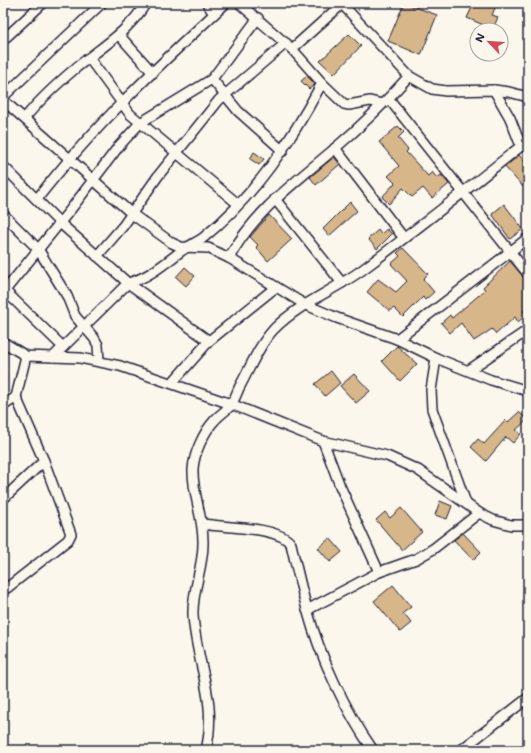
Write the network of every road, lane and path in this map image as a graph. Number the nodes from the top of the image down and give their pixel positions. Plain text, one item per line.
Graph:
1 (43, 3) edge
2 (102, 3) edge
3 (146, 3) edge
4 (207, 3) edge
5 (226, 3) edge
6 (239, 3) edge
7 (342, 3) edge
8 (214, 14) junction
9 (258, 18) junction
10 (119, 35) junction
11 (3, 40) edge
12 (289, 46) junction
13 (89, 58) junction
14 (153, 73) junction
15 (408, 76) junction
16 (212, 79) junction
17 (322, 83) junction
18 (494, 90) junction
19 (224, 95) junction
20 (3, 97) edge
21 (528, 97) edge
22 (3, 100) edge
23 (385, 102) junction
24 (121, 103) junction
25 (25, 118) junction
26 (140, 124) junction
27 (524, 146) edge
28 (335, 148) junction
29 (283, 152) junction
30 (177, 154) junction
31 (68, 158) junction
32 (3, 166) edge
33 (93, 179) junction
34 (463, 193) junction
35 (37, 199) junction
36 (276, 199) junction
37 (238, 204) junction
38 (3, 214) edge
39 (132, 214) junction
40 (60, 223) junction
41 (403, 238) junction
42 (528, 238) edge
43 (187, 247) junction
44 (38, 249) junction
45 (510, 252) junction
46 (97, 256) junction
47 (229, 258) junction
48 (528, 274) edge
49 (128, 283) junction
50 (342, 283) junction
51 (276, 287) junction
52 (4, 291) edge
53 (304, 304) junction
54 (84, 326) junction
55 (528, 330) edge
56 (397, 339) junction
57 (209, 341) junction
58 (3, 342) edge
59 (63, 347) junction
60 (26, 356) junction
61 (53, 357) junction
62 (436, 358) junction
63 (99, 361) junction
64 (469, 370) junction
65 (172, 383) junction
66 (528, 391) edge
67 (16, 397) junction
68 (231, 404) junction
69 (3, 406) edge
70 (323, 441) junction
71 (44, 461) junction
72 (3, 499) edge
73 (466, 503) junction
74 (479, 513) junction
75 (203, 524) junction
76 (528, 524) edge
77 (379, 572) junction
78 (3, 589) edge
79 (307, 610) junction
80 (528, 698) edge
81 (206, 750) edge
82 (373, 750) edge
83 (461, 750) edge

1 - 11 street
2 - 20 street
3 - 10 street
4 - 8 street
5 - 8 street
6 - 9 street
7 - 12 street
7 - 15 street
8 - 14 street
9 - 12 street
9 - 16 street
10 - 13 street
10 - 14 street
12 - 17 street
12 - 19 street
13 - 24 street
13 - 25 street
14 - 24 street
15 - 18 street
15 - 23 street
16 - 19 street
16 - 26 street
17 - 23 street
17 - 29 street
18 - 21 street
18 - 27 street
19 - 29 street
19 - 30 street
22 - 25 street
23 - 28 street
23 - 34 street
24 - 26 street
24 - 31 street
25 - 31 street
26 - 30 street
26 - 33 street
27 - 34 street
28 - 36 street
28 - 41 street
29 - 37 street
30 - 37 street
30 - 39 street
31 - 33 street
31 - 35 street
32 - 35 street
33 - 39 street
33 - 40 street
34 - 41 street
34 - 45 street
35 - 40 street
36 - 47 street
36 - 50 street
37 - 43 street
38 - 44 street
39 - 43 street
39 - 46 street
40 - 44 street
40 - 46 street
41 - 50 street
42 - 45 street
43 - 47 street
43 - 49 street
44 - 52 street
44 - 54 street
45 - 48 street
45 - 56 street
46 - 49 street
47 - 51 street
49 - 54 street
49 - 57 street
50 - 53 street
51 - 53 street
51 - 57 street
52 - 59 street
53 - 56 street
53 - 68 street
54 - 59 street
54 - 63 street
55 - 64 street
56 - 62 street
57 - 65 street
58 - 60 street
59 - 61 street
60 - 61 street
60 - 67 street
61 - 63 street
62 - 64 street
62 - 73 street
63 - 65 street
64 - 66 street
65 - 68 street
67 - 69 street
67 - 71 street
68 - 70 street
68 - 75 street
70 - 73 street
70 - 77 street
71 - 72 street
71 - 78 street
73 - 74 street
74 - 76 street
74 - 77 street
75 - 79 street
75 - 81 street
77 - 79 street
79 - 82 street
80 - 83 street

